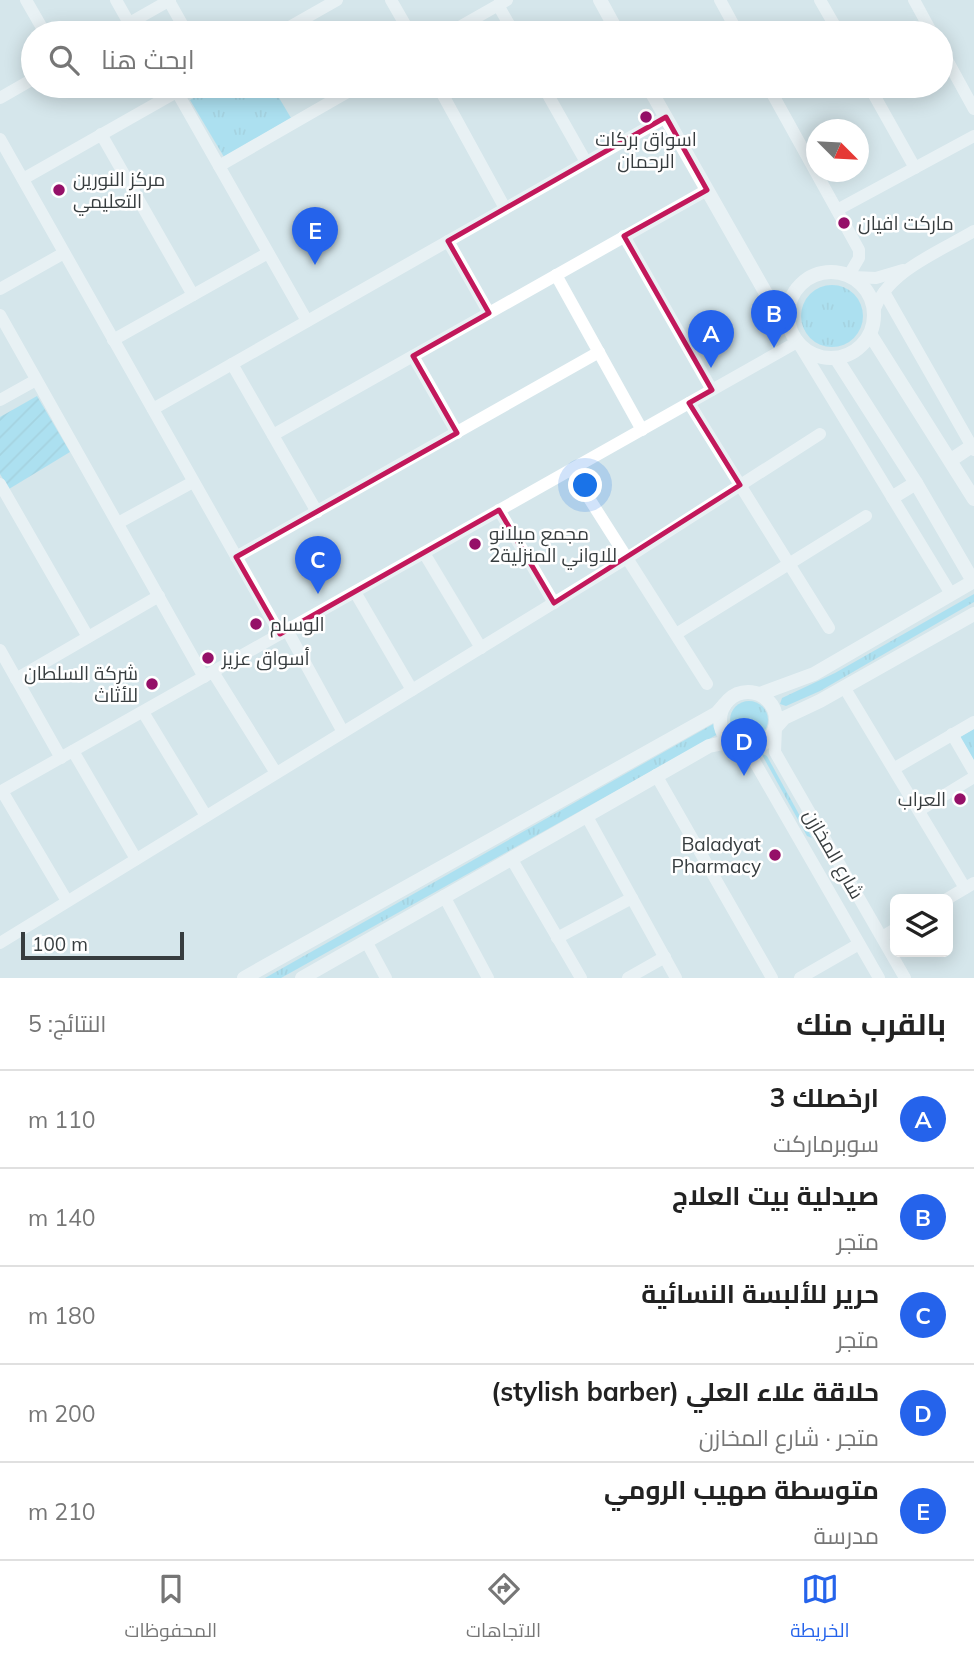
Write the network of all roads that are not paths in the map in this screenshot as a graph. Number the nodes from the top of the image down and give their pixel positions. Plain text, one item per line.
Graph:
1 (26, 0) edge
2 (117, 0) edge
3 (169, 0) edge
4 (337, 0) edge
5 (391, 0) edge
6 (600, 0) edge
7 (720, 0) edge
8 (820, 0) edge
9 (914, 0) edge
10 (503, 2) edge
11 (38, 21) edge
12 (128, 21) edge
13 (132, 21) edge
14 (180, 21) edge
15 (300, 21) edge
16 (403, 21) edge
17 (470, 21) edge
18 (510, 21) edge
19 (611, 21) edge
20 (731, 21) edge
21 (832, 21) edge
22 (925, 21) edge
23 (953, 71) edge
24 (21, 86) edge
25 (0, 98) edge
26 (166, 98) edge
27 (186, 98) edge
28 (337, 98) edge
29 (445, 98) edge
30 (550, 98) edge
31 (655, 98) edge
32 (775, 98) edge
33 (876, 98) edge
34 (974, 109) edge
35 (666, 117) junction
36 (101, 134) junction
37 (974, 136) edge
38 (0, 139) edge
39 (586, 162) junction
40 (219, 166) junction
41 (915, 168) junction
42 (23, 179) junction
43 (707, 190) junction
44 (505, 208) junction
45 (837, 210) junction
46 (974, 231) edge
47 (624, 236) junction
48 (448, 241) junction
49 (64, 253) junction
50 (268, 253) junction
51 (917, 265) junction
52 (556, 275) junction
53 (851, 276) junction
54 (0, 289) edge
55 (884, 292) junction
56 (193, 295) junction
57 (874, 312) junction
58 (489, 313) junction
59 (0, 315) edge
60 (787, 319) junction
61 (307, 321) junction
62 (870, 334) junction
63 (113, 340) junction
64 (799, 344) junction
65 (599, 352) junction
66 (413, 356) junction
67 (836, 358) junction
68 (232, 364) junction
69 (36, 380) junction
70 (712, 390) junction
71 (0, 400) edge
72 (689, 403) junction
73 (153, 409) junction
74 (642, 430) junction
75 (457, 433) junction
76 (820, 433) dead end
77 (273, 435) junction
78 (973, 448) edge
79 (951, 460) junction
80 (571, 470) junction
81 (193, 482) junction
82 (916, 483) junction
83 (0, 484) edge
84 (740, 485) junction
85 (893, 497) junction
86 (974, 499) edge
87 (499, 510) junction
88 (317, 512) junction
89 (866, 516) dead end
90 (118, 523) junction
91 (424, 553) junction
92 (236, 558) junction
93 (627, 558) junction
94 (789, 564) junction
95 (973, 581) edge
96 (355, 592) junction
97 (951, 594) junction
98 (159, 596) junction
99 (554, 603) junction
100 (974, 614) edge
101 (829, 628) dead end
102 (283, 632) junction
103 (676, 634) junction
104 (88, 637) junction
105 (481, 648) junction
106 (0, 650) edge
107 (209, 674) junction
108 (16, 679) junction
109 (708, 684) dead end
110 (844, 687) junction
111 (412, 690) junction
112 (760, 694) junction
113 (725, 704) junction
114 (143, 712) junction
115 (974, 722) edge
116 (776, 727) junction
117 (343, 732) junction
118 (952, 734) junction
119 (738, 746) junction
120 (73, 751) junction
121 (61, 758) junction
122 (895, 768) junction
123 (276, 773) junction
124 (656, 775) junction
125 (974, 775) edge
126 (1, 792) edge
127 (920, 810) junction
128 (586, 815) junction
129 (206, 816) junction
130 (821, 832) junction
131 (801, 842) junction
132 (830, 847) junction
133 (511, 858) junction
134 (810, 858) junction
135 (136, 859) junction
136 (970, 886) edge
137 (444, 896) junction
138 (953, 896) edge
139 (632, 898) junction
140 (67, 901) junction
141 (890, 932) edge
142 (882, 937) junction
143 (558, 938) junction
144 (366, 941) junction
145 (0, 943) edge
146 (859, 944) junction
147 (666, 957) junction
148 (244, 978) edge
149 (302, 978) edge
150 (386, 978) edge
151 (488, 978) edge
152 (581, 978) edge
153 (628, 978) edge
154 (676, 978) edge
155 (772, 978) edge
156 (800, 978) edge
157 (879, 978) edge
158 (905, 978) edge

1 - 11 street
2 - 12 street
3 - 13 street
3 - 14 street
4 - 15 street
5 - 16 street
6 - 19 main road
7 - 20 street
8 - 21 street
9 - 22 street
10 - 17 street
10 - 18 street
23 - 34 street
24 - 25 street
26 - 36 street
27 - 40 street
28 - 40 street
29 - 44 street
30 - 39 street
31 - 35 main road
32 - 45 street
33 - 41 street
35 - 39 street
35 - 43 main road
36 - 42 street
36 - 56 street
37 - 41 street
38 - 42 street
39 - 44 street
40 - 50 street
41 - 45 street
42 - 49 street
43 - 47 street
43 - 60 main road
44 - 48 street
45 - 53 street
46 - 51 street
47 - 52 street
47 - 70 street
48 - 58 street
48 - 61 street
49 - 54 street
49 - 63 street
50 - 56 street
50 - 61 street
51 - 53 street
51 - 55 street
52 - 58 street
52 - 65 street
53 - 57 main road
53 - 60 main road
55 - 57 street
55 - 78 street
56 - 63 street
57 - 62 main road
58 - 66 street
59 - 69 street
60 - 64 main road
61 - 68 street
62 - 67 main road
62 - 79 main road
63 - 73 street
64 - 67 main road
64 - 70 street
64 - 85 street
65 - 74 street
65 - 75 street
66 - 75 street
66 - 77 street
67 - 82 main road
68 - 73 street
68 - 77 street
69 - 71 street
69 - 90 street
70 - 72 street
72 - 74 street
72 - 84 street
73 - 81 street
74 - 80 street
75 - 88 street
76 - 84 street
77 - 88 street
78 - 79 main road
79 - 86 main road
80 - 87 street
80 - 93 street
81 - 90 street
81 - 92 street
82 - 85 main road
82 - 95 main road
83 - 104 street
84 - 93 street
84 - 94 street
85 - 97 street
87 - 91 street
87 - 99 street
88 - 92 street
89 - 94 street
90 - 98 street
91 - 96 street
91 - 105 street
92 - 102 street
93 - 99 street
93 - 103 street
94 - 101 street
94 - 103 street
95 - 97 main road
96 - 102 street
96 - 111 street
97 - 112 main road
98 - 104 street
98 - 107 street
99 - 105 street
100 - 110 main road
102 - 107 street
102 - 117 street
103 - 109 street
104 - 108 street
105 - 111 street
106 - 108 street
107 - 114 street
107 - 123 street
108 - 121 street
110 - 116 main road
110 - 122 street
111 - 117 street
112 - 113 main road
112 - 116 main road
113 - 119 main road
113 - 148 main road
114 - 120 street
114 - 129 street
115 - 118 street
116 - 119 main road
116 - 130 street, شارع المخازن
117 - 123 street
118 - 122 street
118 - 125 street
119 - 124 main road
119 - 131 street, شارع المخازن
120 - 121 street
120 - 135 street
121 - 126 street
122 - 127 street
123 - 129 street
124 - 128 main road
124 - 155 street
125 - 127 street
126 - 140 street
127 - 136 street
128 - 133 main road
128 - 139 street
129 - 135 street
130 - 131 street
130 - 132 street, شارع المخازن
131 - 134 street, شارع المخازن
132 - 134 street
132 - 142 street, شارع المخازن
133 - 137 main road
133 - 143 street
134 - 146 street, شارع المخازن
135 - 140 street
136 - 138 street
137 - 144 main road
137 - 151 street
139 - 143 street
139 - 147 street
140 - 145 street
141 - 142 street
142 - 158 street, شارع المخازن
143 - 152 street
144 - 149 main road
144 - 150 street
146 - 156 street
146 - 157 street, شارع المخازن
147 - 153 street
147 - 154 street

